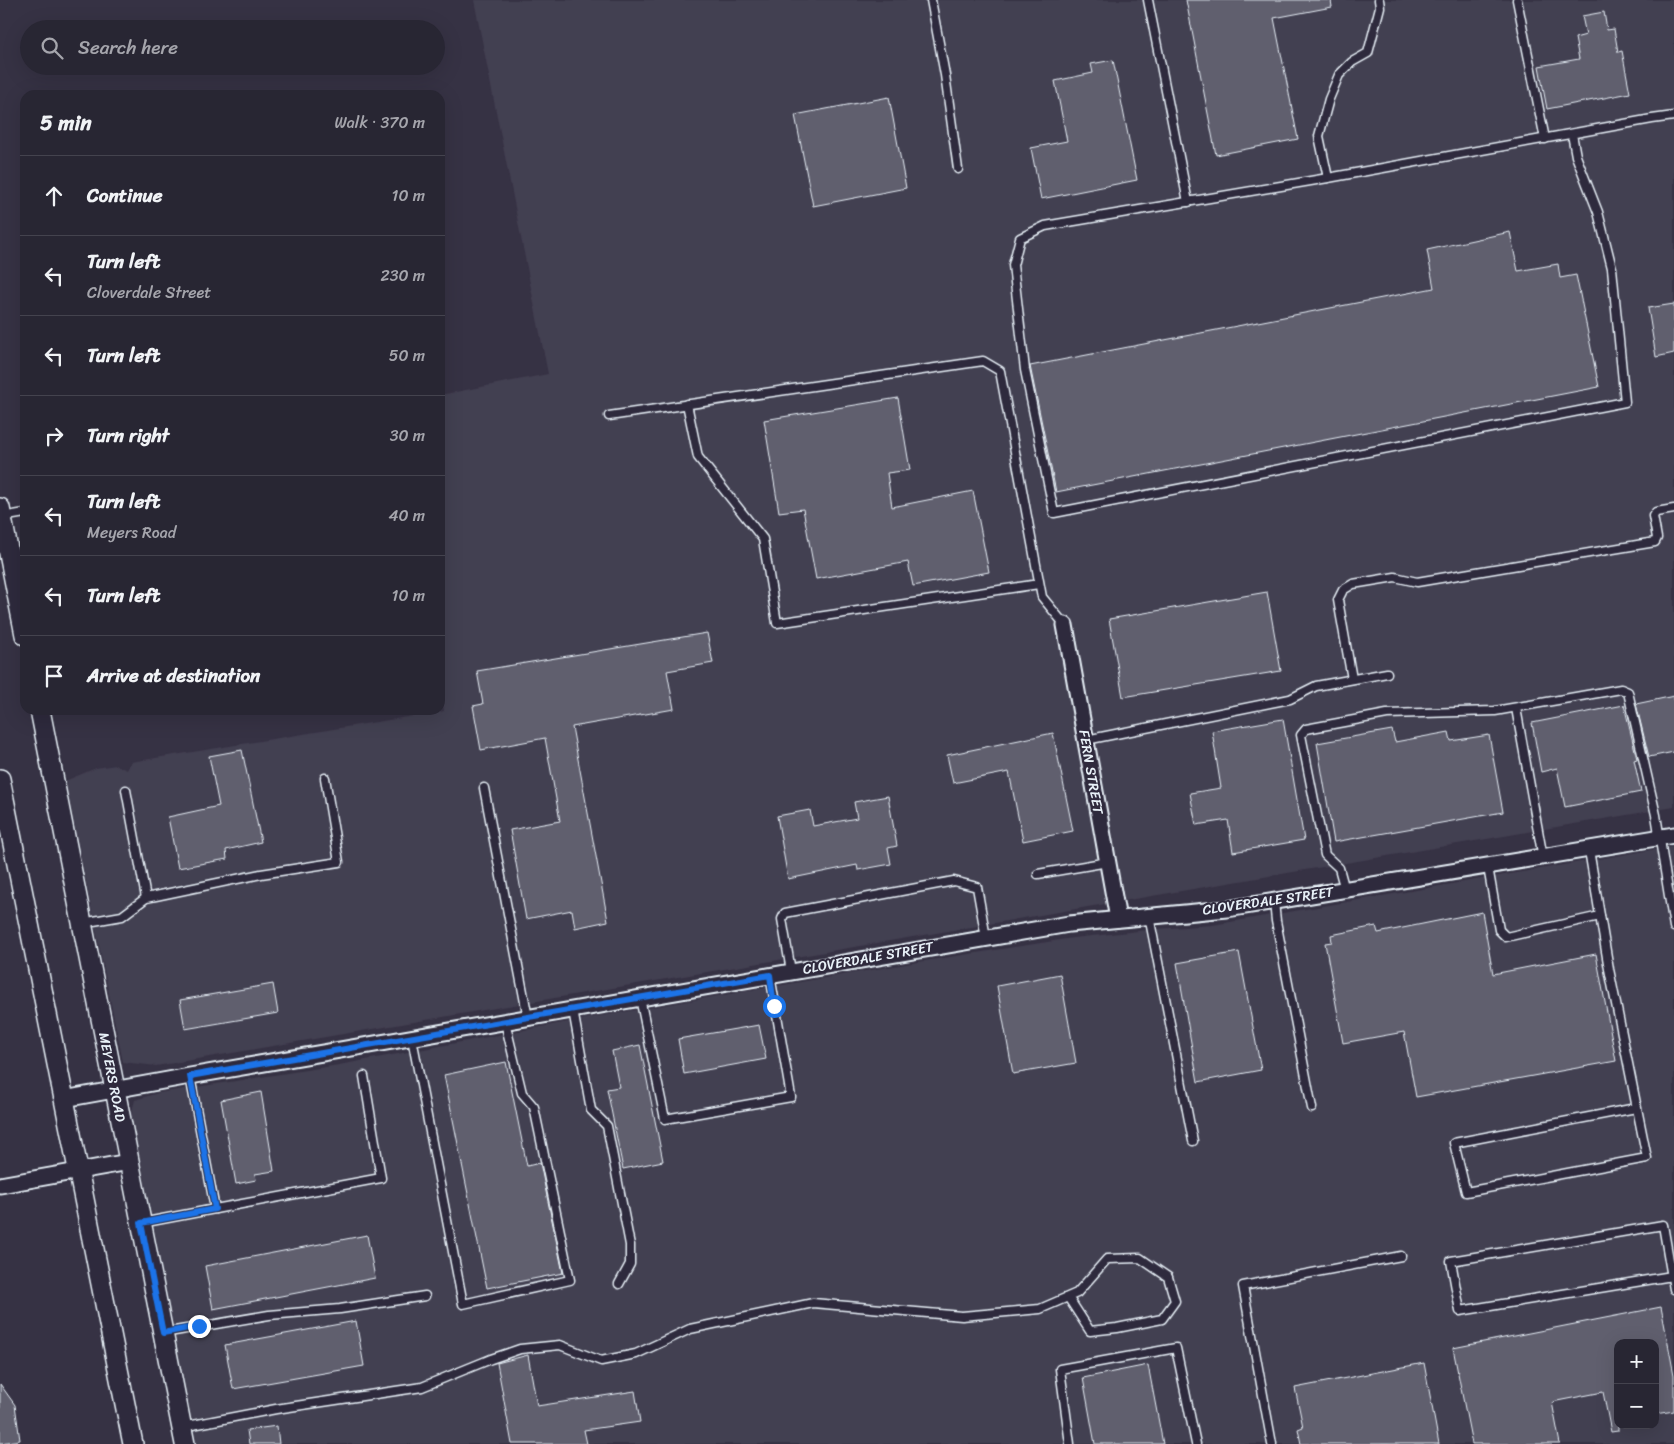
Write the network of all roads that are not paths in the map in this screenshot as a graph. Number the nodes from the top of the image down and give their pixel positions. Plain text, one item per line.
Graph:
1 (931, 0) edge
2 (1148, 0) edge
3 (1378, 0) edge
4 (1517, 0) edge
5 (1674, 116) edge
6 (1572, 134) junction
7 (1545, 139) junction
8 (958, 169) dead end
9 (1328, 178) junction
10 (1188, 202) junction
11 (688, 404) junction
12 (609, 416) dead end
13 (1674, 509) edge
14 (20, 513) edge
15 (1, 515) edge
16 (1039, 584) junction
17 (20, 610) edge
18 (1065, 624) joint
19 (1388, 673) dead end
20 (1352, 679) junction
21 (1516, 708) junction
22 (41, 715) edge
23 (1086, 740) junction
24 (325, 778) dead end
25 (0, 779) edge
26 (484, 788) dead end
27 (126, 790) dead end
28 (1667, 837) edge
29 (1589, 850) junction
30 (1543, 858) junction
31 (1108, 862) junction
32 (1488, 867) junction
33 (1038, 874) dead end
34 (1345, 890) junction
35 (146, 898) junction
36 (1274, 902) junction
37 (1149, 916) junction
38 (1600, 916) junction
39 (1118, 919) junction
40 (82, 923) junction
41 (1674, 926) edge
42 (986, 938) junction
43 (791, 971) junction
44 (770, 975) junction
45 (640, 998) junction
46 (573, 1010) junction
47 (528, 1018) junction
48 (505, 1022) junction
49 (412, 1038) junction
50 (190, 1076) junction
51 (364, 1076) dead end
52 (115, 1090) junction
53 (64, 1100) junction
54 (1312, 1108) dead end
55 (1636, 1108) junction
56 (1194, 1141) dead end
57 (129, 1162) junction
58 (79, 1172) junction
59 (0, 1184) edge
60 (215, 1209) junction
61 (141, 1223) junction
62 (1401, 1256) dead end
63 (1672, 1276) junction
64 (619, 1284) dead end
65 (1674, 1289) edge
66 (425, 1296) dead end
67 (1068, 1297) junction
68 (163, 1333) junction
69 (184, 1436) edge
70 (133, 1444) edge
71 (1070, 1444) edge
72 (1196, 1444) edge
73 (1272, 1444) edge

1 - 8 lane
2 - 10 lane
3 - 9 lane
4 - 7 lane
5 - 6 lane
6 - 7 lane
6 - 10 lane
7 - 9 lane
9 - 10 lane
11 - 12 lane
11 - 16 lane
11 - 16 lane
13 - 20 lane
14 - 15 lane
15 - 17 street
16 - 18 lane
18 - 23 street, FERN STREET
19 - 20 lane
20 - 23 lane
21 - 28 lane
21 - 30 lane
21 - 34 lane
22 - 40 street, MEYERS ROAD
23 - 31 street, FERN STREET
24 - 35 lane
25 - 53 street
26 - 47 lane
27 - 35 lane
28 - 29 street, CLOVERDALE STREET
28 - 41 lane
29 - 30 street, CLOVERDALE STREET
29 - 38 lane
30 - 32 street, CLOVERDALE STREET
31 - 33 lane
31 - 39 street, FERN STREET
32 - 34 street, CLOVERDALE STREET
32 - 38 lane
34 - 36 street, CLOVERDALE STREET
35 - 40 lane
36 - 37 street, CLOVERDALE STREET
36 - 54 lane
37 - 39 street, CLOVERDALE STREET
37 - 56 lane
38 - 55 lane
39 - 42 street, CLOVERDALE STREET
40 - 52 street, MEYERS ROAD
42 - 43 street, CLOVERDALE STREET
42 - 43 lane
43 - 44 street, CLOVERDALE STREET
44 - 45 street, CLOVERDALE STREET
44 - 45 lane
45 - 46 street, CLOVERDALE STREET
46 - 47 street, CLOVERDALE STREET
46 - 64 lane
47 - 48 street, CLOVERDALE STREET
48 - 49 street, CLOVERDALE STREET
48 - 49 lane
49 - 50 street, CLOVERDALE STREET
50 - 52 street, CLOVERDALE STREET
50 - 60 lane
51 - 60 lane
52 - 53 street, CLOVERDALE STREET
52 - 57 street, MEYERS ROAD
53 - 58 street
55 - 55 lane
57 - 58 street
57 - 61 street, MEYERS ROAD
58 - 59 street
58 - 70 street
60 - 61 lane
61 - 68 street, MEYERS ROAD
62 - 73 lane
63 - 63 lane
63 - 65 lane
66 - 68 lane
67 - 67 lane
67 - 69 lane
68 - 69 street, MEYERS ROAD
71 - 72 lane

